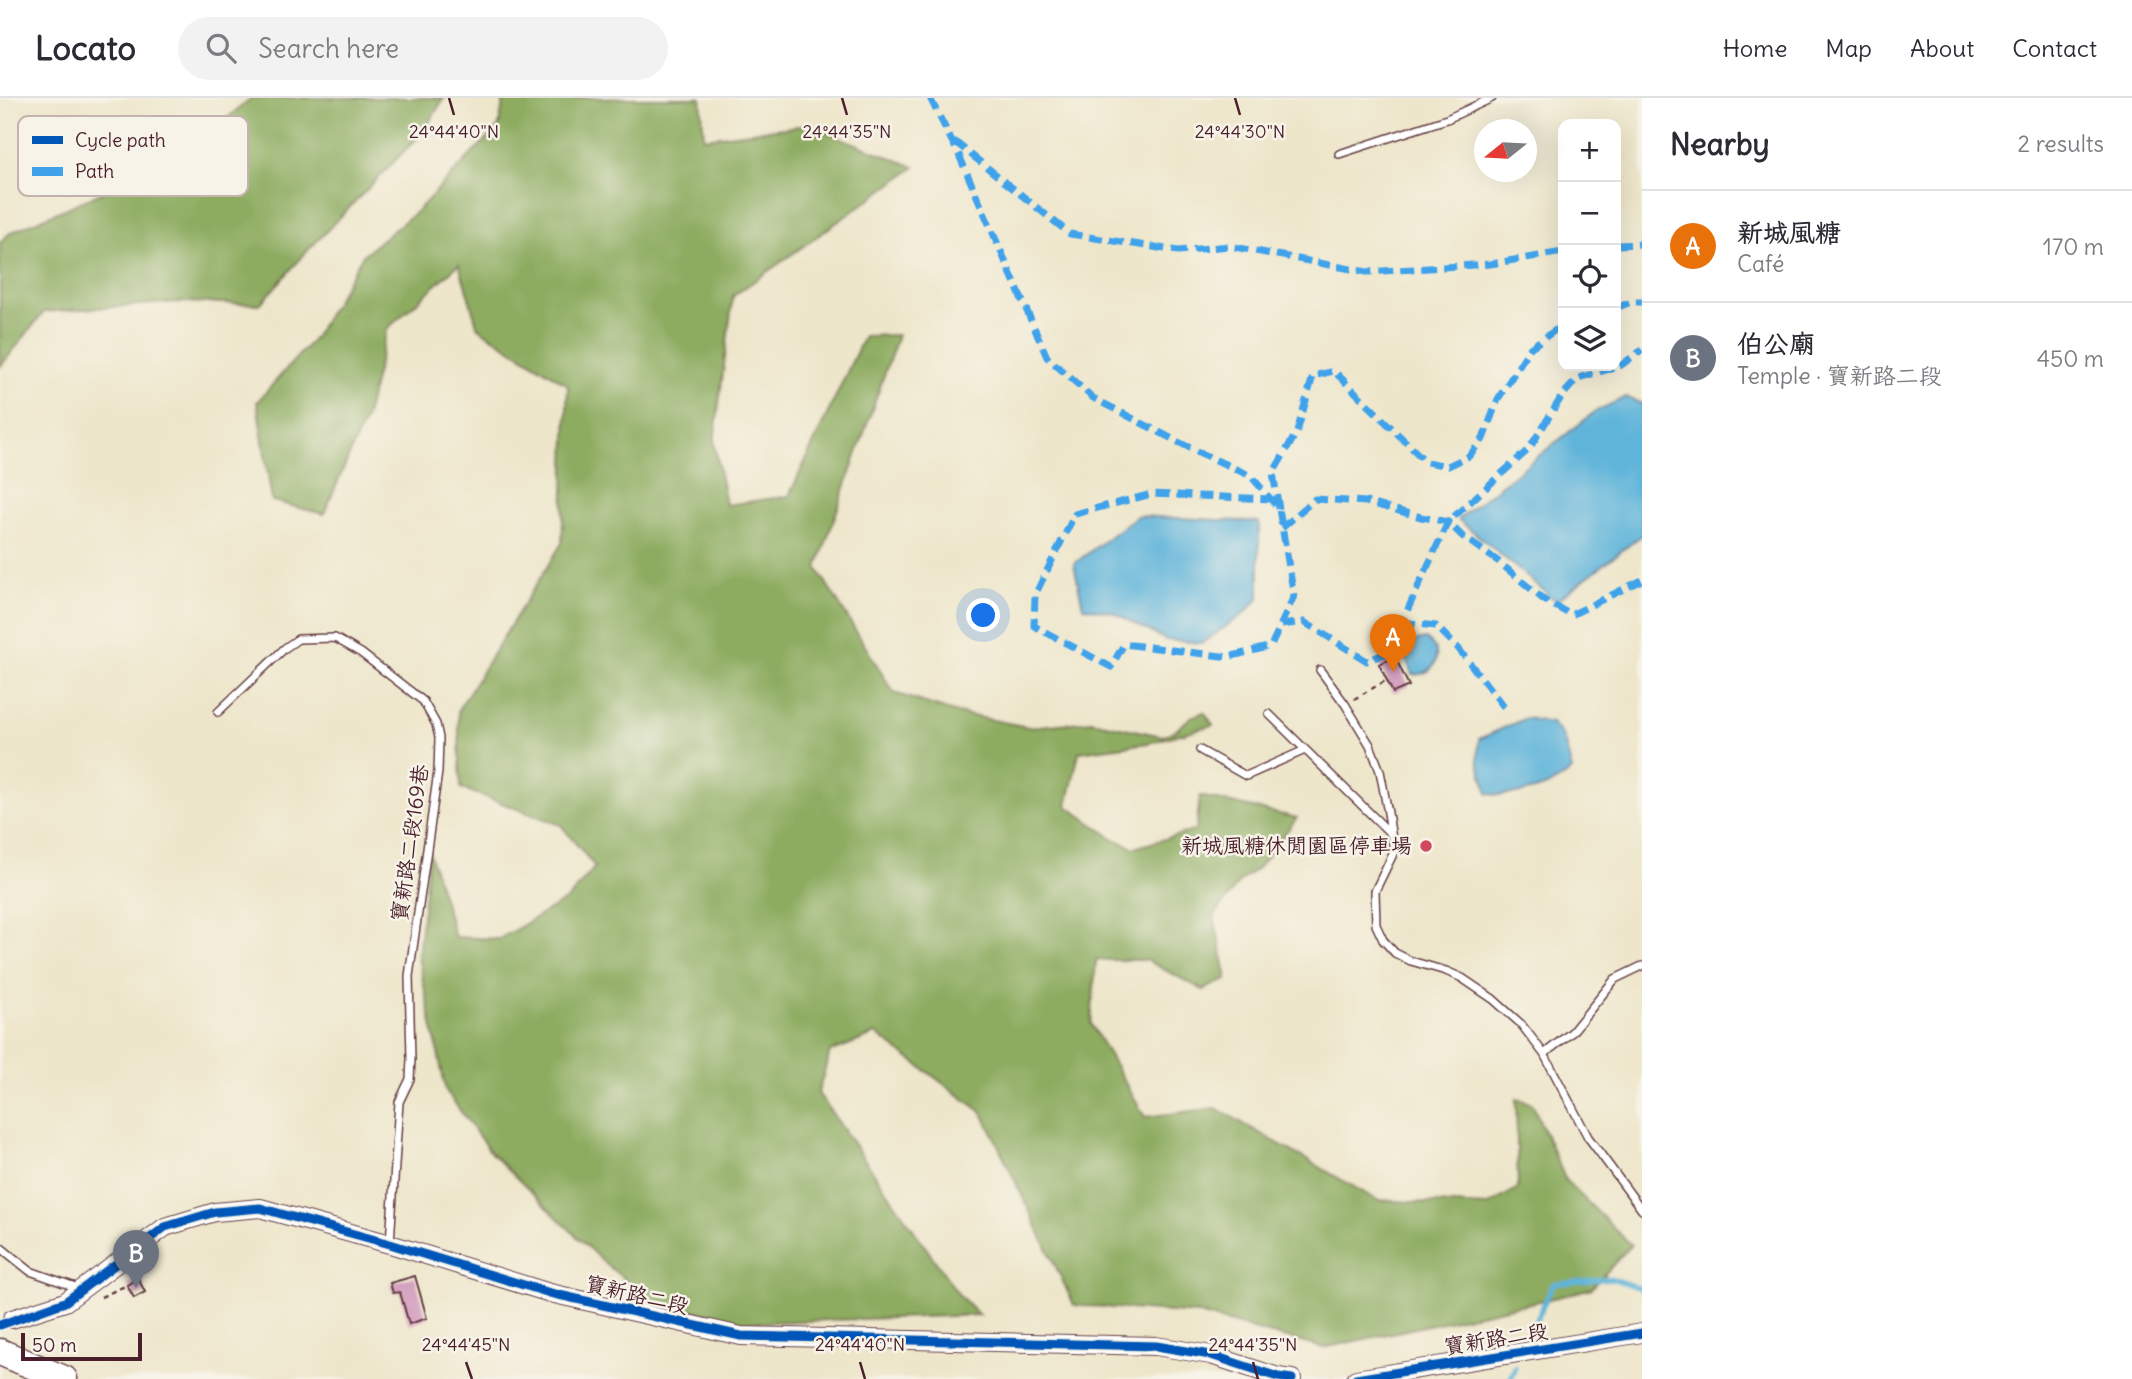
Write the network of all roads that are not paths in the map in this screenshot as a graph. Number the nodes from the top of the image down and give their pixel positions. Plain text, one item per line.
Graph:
1 (1492, 98) edge
2 (1339, 154) dead end
3 (1320, 670) dead end
4 (218, 712) dead end
5 (1269, 714) dead end
6 (1200, 750) dead end
7 (1306, 750) junction
8 (1391, 835) junction
9 (1642, 966) edge
10 (1544, 1054) junction
11 (1642, 1210) edge
12 (390, 1244) junction
13 (0, 1247) edge
14 (82, 1289) junction
15 (12, 1319) dead end
16 (1642, 1333) edge
17 (0, 1352) edge
18 (64, 1379) edge
19 (1292, 1379) edge
20 (1356, 1379) edge

1 - 2 lane
3 - 8 lane
4 - 12 lane, 寶新路二段169巷
5 - 7 lane
6 - 7 lane
7 - 8 lane
8 - 10 lane
9 - 10 lane
10 - 11 lane
12 - 14 street, 寶新路二段
12 - 19 street, 寶新路二段
13 - 14 lane
14 - 15 street, 寶新路二段
16 - 20 street, 寶新路二段
17 - 18 highway

